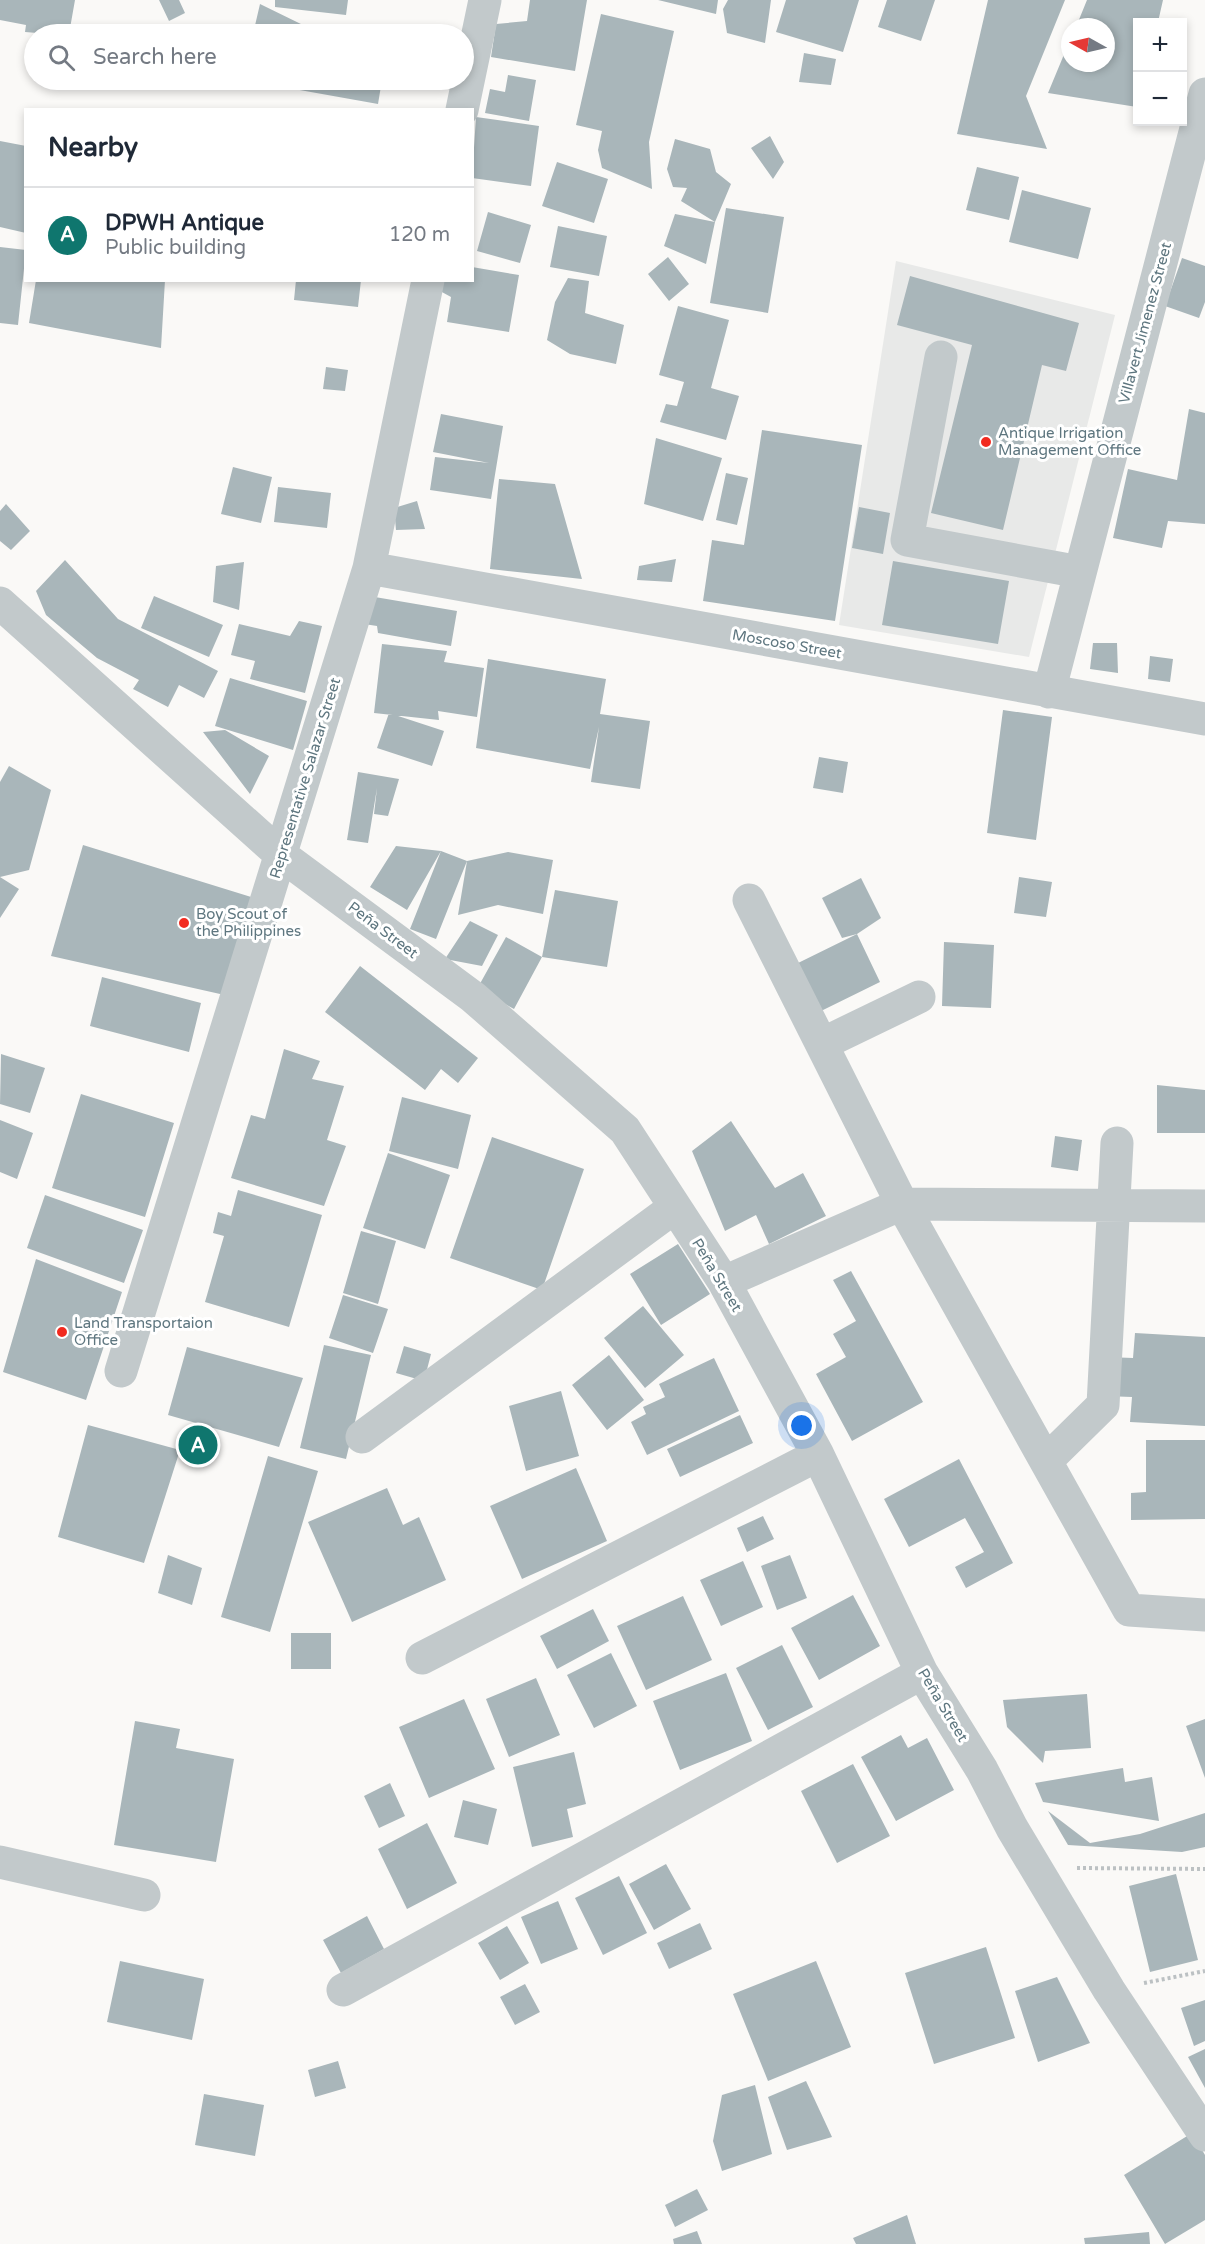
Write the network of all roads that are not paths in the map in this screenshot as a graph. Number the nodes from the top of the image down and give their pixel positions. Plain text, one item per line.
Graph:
1 (485, 0) edge
2 (474, 53) edge
3 (466, 90) edge
4 (1205, 94) edge
5 (462, 108) edge
6 (428, 282) edge
7 (941, 357) dead end
8 (369, 568) junction
9 (1080, 572) junction
10 (0, 603) edge
11 (1049, 692) junction
12 (1205, 719) edge
13 (282, 855) junction
14 (749, 900) dead end
15 (919, 997) dead end
16 (822, 1044) junction
17 (1117, 1143) dead end
18 (902, 1204) junction
19 (1113, 1205) junction
20 (1205, 1206) edge
21 (675, 1208) junction
22 (724, 1282) junction
23 (121, 1371) dead end
24 (362, 1437) dead end
25 (818, 1455) junction
26 (1046, 1461) junction
27 (1205, 1615) edge
28 (422, 1658) dead end
29 (922, 1673) junction
30 (0, 1862) edge
31 (144, 1895) dead end
32 (343, 1990) dead end
33 (1205, 2135) edge

1 - 2 street
3 - 5 street
4 - 9 street, Villavert Jimenez Street
6 - 8 street, Representative Salazar Street
7 - 9 street
8 - 11 street, Moscoso Street
8 - 13 street, Representative Salazar Street
9 - 11 street, Villavert Jimenez Street
10 - 13 street, Peña Street
11 - 12 street, Moscoso Street
13 - 21 street, Peña Street
13 - 23 street, Representative Salazar Street
14 - 16 street
15 - 16 street
16 - 18 street
17 - 19 street
18 - 19 street
18 - 22 street
18 - 26 street
19 - 20 street
19 - 26 street
21 - 22 street, Peña Street
21 - 24 street
22 - 25 street, Peña Street
25 - 28 street
25 - 29 street, Peña Street
26 - 27 street
29 - 32 street
29 - 33 street, Peña Street
30 - 31 street

